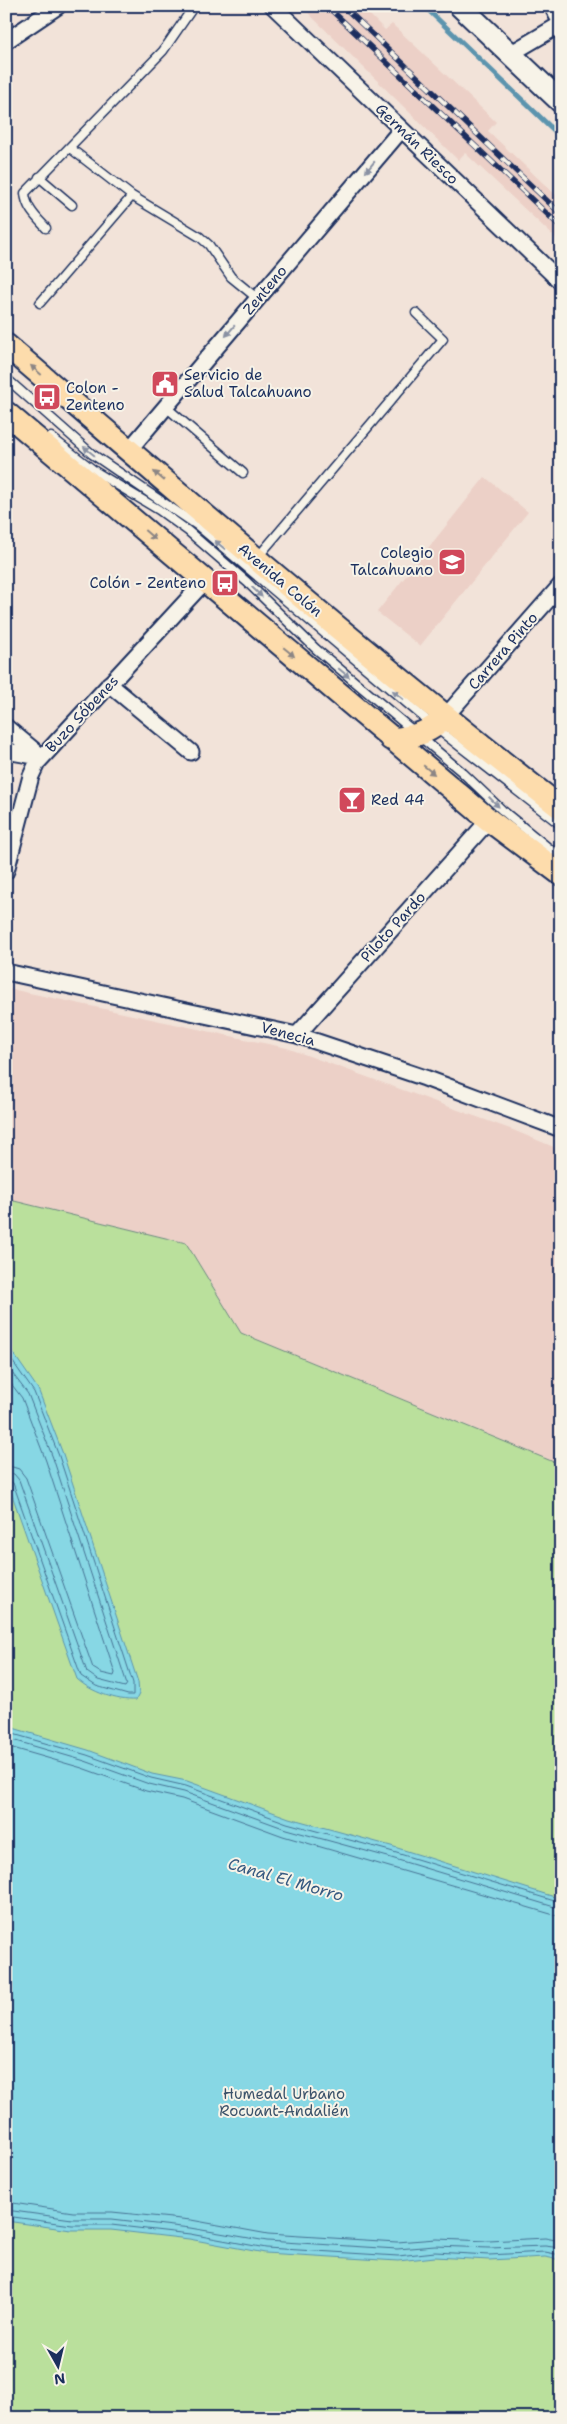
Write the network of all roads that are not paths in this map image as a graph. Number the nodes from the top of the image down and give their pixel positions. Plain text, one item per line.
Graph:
1 (58, 6) edge
2 (194, 6) edge
3 (273, 6) edge
4 (460, 6) edge
5 (552, 6) edge
6 (561, 24) edge
7 (6, 41) edge
8 (510, 54) junction
9 (561, 102) edge
10 (401, 130) junction
11 (70, 148) junction
12 (39, 177) junction
13 (132, 196) junction
14 (72, 206) dead end
15 (46, 228) dead end
16 (561, 282) edge
17 (258, 299) junction
18 (40, 304) dead end
19 (416, 313) dead end
20 (6, 344) edge
21 (6, 378) edge
22 (6, 406) edge
23 (166, 407) junction
24 (6, 413) edge
25 (28, 420) dead end
26 (44, 431) dead end
27 (129, 450) junction
28 (243, 473) dead end
29 (256, 560) junction
30 (204, 582) junction
31 (561, 585) edge
32 (109, 684) junction
33 (433, 726) junction
34 (6, 727) edge
35 (391, 738) junction
36 (6, 751) edge
37 (191, 752) dead end
38 (42, 758) junction
39 (561, 808) edge
40 (489, 820) junction
41 (561, 825) edge
42 (561, 858) edge
43 (7, 864) edge
44 (561, 874) edge
45 (6, 972) edge
46 (297, 1035) junction
47 (561, 1129) edge

1 - 7 street
2 - 11 lane
3 - 10 street, Germán Riesco
4 - 8 street
5 - 6 street
6 - 8 street
8 - 9 street
10 - 16 street, Germán Riesco
10 -> 17 street, Zenteno
11 - 12 lane
11 - 13 lane
12 - 14 lane
12 - 15 lane
13 - 17 lane
13 - 18 lane
17 -> 23 street, Zenteno
19 - 29 lane
27 -> 20 main road, Avenida Colón
33 -> 21 lane
22 - 25 lane
23 - 27 street, Zenteno
23 - 28 lane
24 -> 30 main road
26 -> 33 lane
29 -> 27 main road, Avenida Colón
29 - 33 main road, Avenida Colón
30 - 32 street, Buzo Sóbenes
30 -> 35 main road
31 - 33 street, Carrera Pinto
32 - 37 street
32 - 38 street, Buzo Sóbenes
33 - 35 main road
33 - 39 main road, Avenida Colón
33 - 41 lane
33 -> 42 lane
34 - 38 street
35 -> 40 main road
36 - 38 street
38 - 43 street, Buzo Sóbenes
40 - 44 main road
40 - 46 street, Piloto Pardo
45 - 46 street, Venecia
46 - 47 street, Venecia

